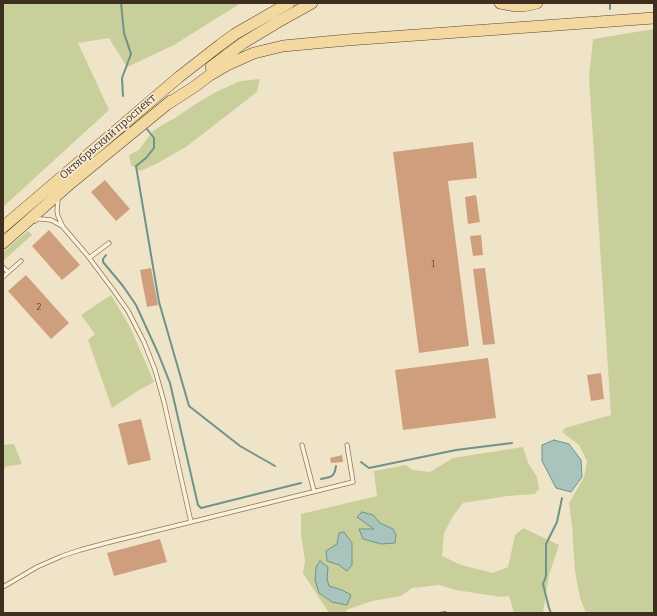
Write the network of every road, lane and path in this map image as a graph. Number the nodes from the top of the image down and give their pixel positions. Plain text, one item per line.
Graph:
1 (279, 3) edge
2 (289, 3) edge
3 (312, 3) edge
4 (500, 3) edge
5 (537, 3) edge
6 (654, 18) edge
7 (215, 49) junction
8 (166, 105) junction
9 (71, 183) junction
10 (3, 227) edge
11 (64, 227) junction
12 (109, 243) dead end
13 (3, 244) edge
14 (89, 258) junction
15 (21, 261) dead end
16 (3, 267) edge
17 (8, 272) junction
18 (3, 277) edge
19 (302, 444) dead end
20 (347, 445) dead end
21 (314, 491) junction
22 (191, 522) junction
23 (3, 587) edge

1 - 7 main road
2 - 7 main road
3 - 8 main road
4 - 5 main road
6 - 8 main road
7 - 10 main road, Октябрьский проспект
8 - 9 main road, Октябрьский проспект
9 - 11 lane
9 - 13 main road, Октябрьский проспект
11 - 13 lane
11 - 14 lane
12 - 14 lane
14 - 22 lane
15 - 17 lane
16 - 17 lane
17 - 18 lane
19 - 21 lane
20 - 21 lane
21 - 22 lane
22 - 23 lane

